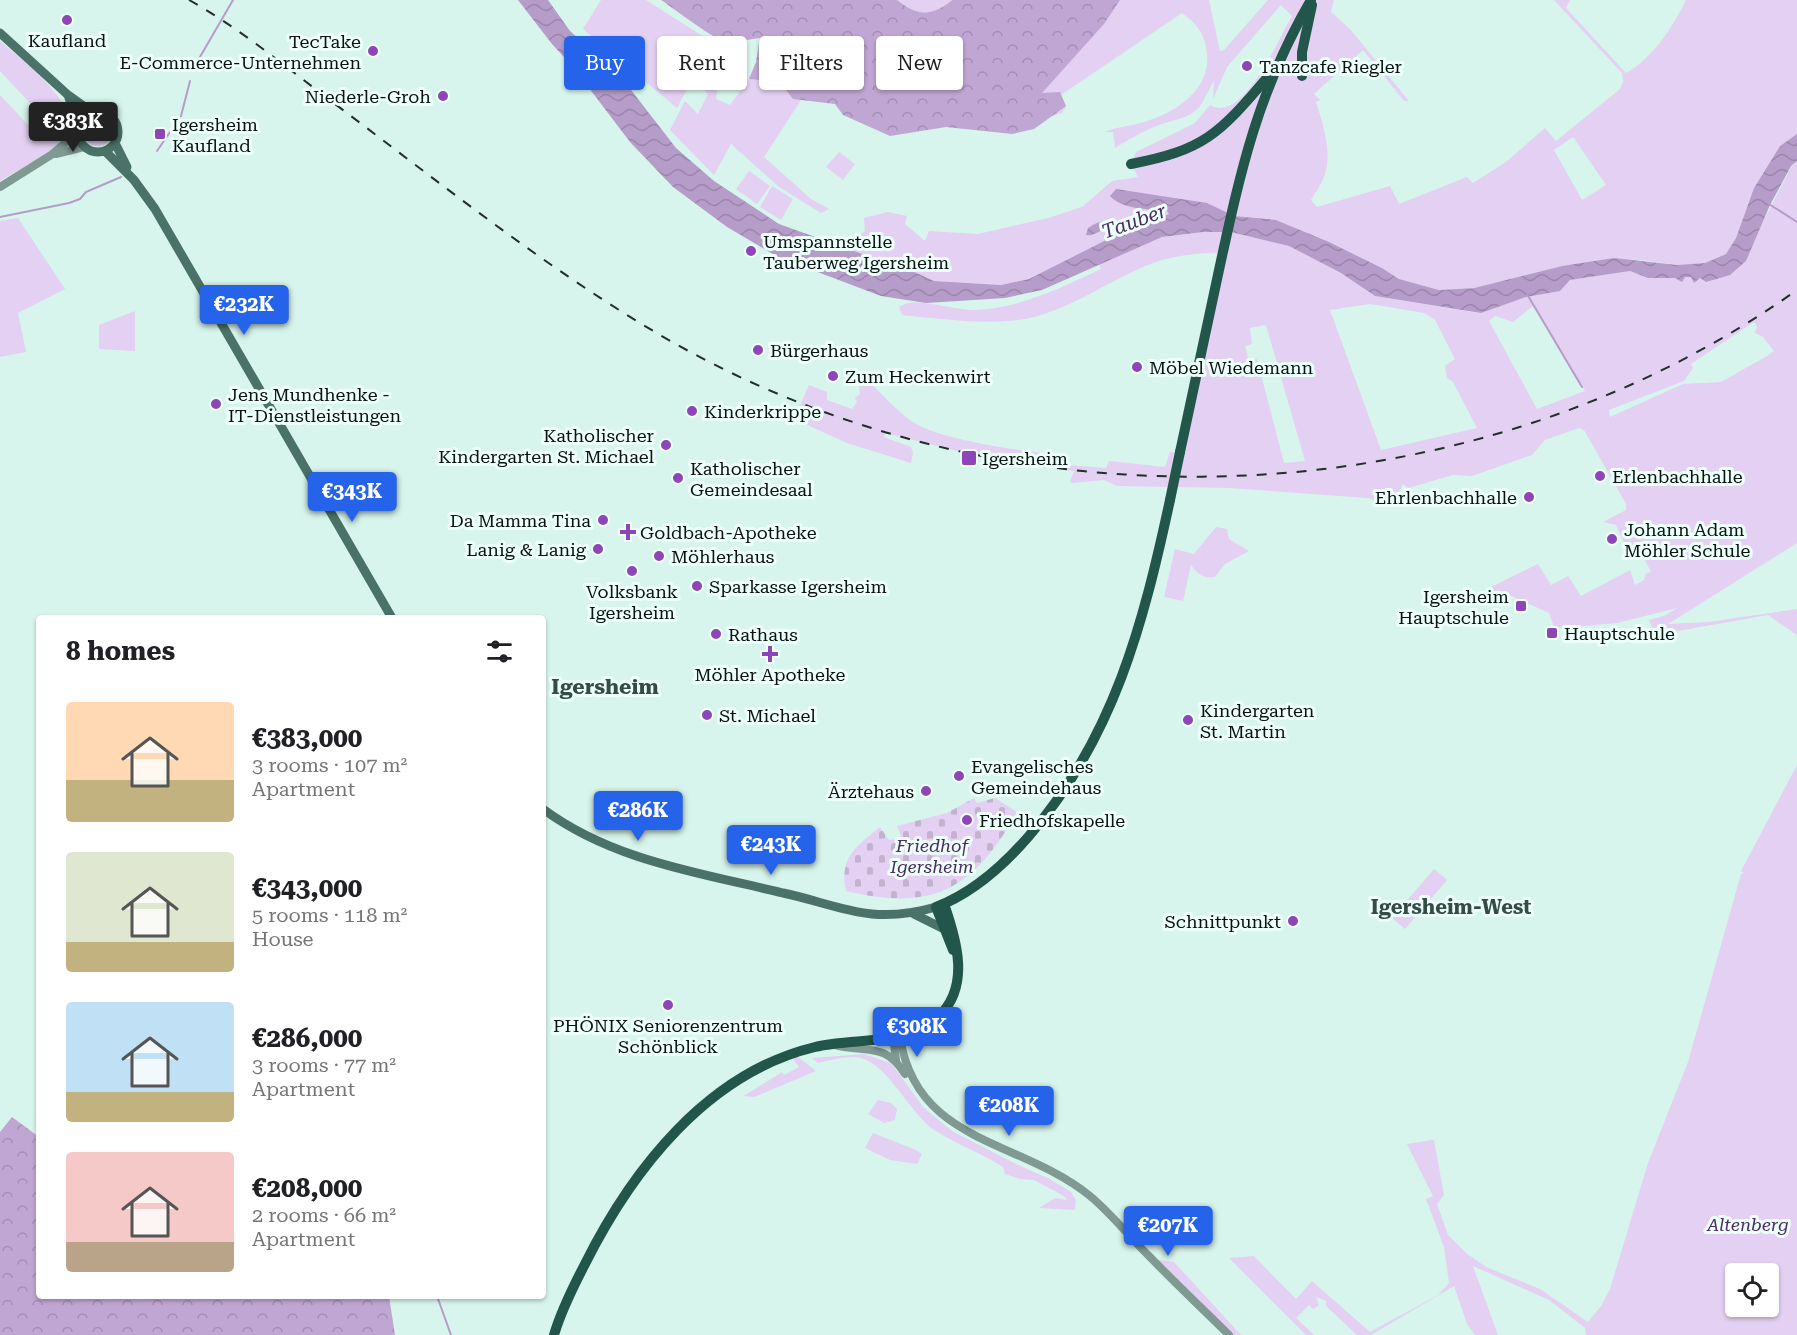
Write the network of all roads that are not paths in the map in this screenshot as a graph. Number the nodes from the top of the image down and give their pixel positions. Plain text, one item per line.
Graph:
1 (1312, 0) edge
2 (0, 33) edge
3 (1272, 72) junction
4 (1302, 76) dead end
5 (68, 95) junction
6 (93, 113) junction
7 (80, 128) junction
8 (115, 143) junction
9 (84, 147) junction
10 (105, 151) junction
11 (51, 155) junction
12 (1131, 164) dead end
13 (134, 180) junction
14 (0, 187) edge
15 (390, 615) edge
16 (546, 811) edge
17 (940, 905) junction
18 (912, 913) junction
19 (942, 928) junction
20 (958, 960) junction
21 (897, 1037) junction
22 (832, 1044) junction
23 (896, 1060) junction
24 (916, 1086) junction
25 (554, 1335) edge
26 (1229, 1335) edge

1 - 3 main road
1 - 4 main road
2 - 5 main road
3 - 12 main road
3 - 17 main road, bridge
5 - 6 main road
5 - 7 main road
6 - 7 main road
6 - 8 main road
7 - 9 main road
7 - 11 street
8 - 10 main road
8 - 13 main road
9 - 10 main road
9 - 11 street
10 - 13 main road
11 - 14 street
13 - 15 main road
16 - 18 main road
17 - 18 main road
17 - 19 main road
17 - 20 main road
18 - 19 main road
19 - 20 main road
20 - 21 main road
21 - 22 main road
21 - 23 street
21 - 24 street
22 - 23 street
22 - 25 main road
23 - 24 street
24 - 26 street

